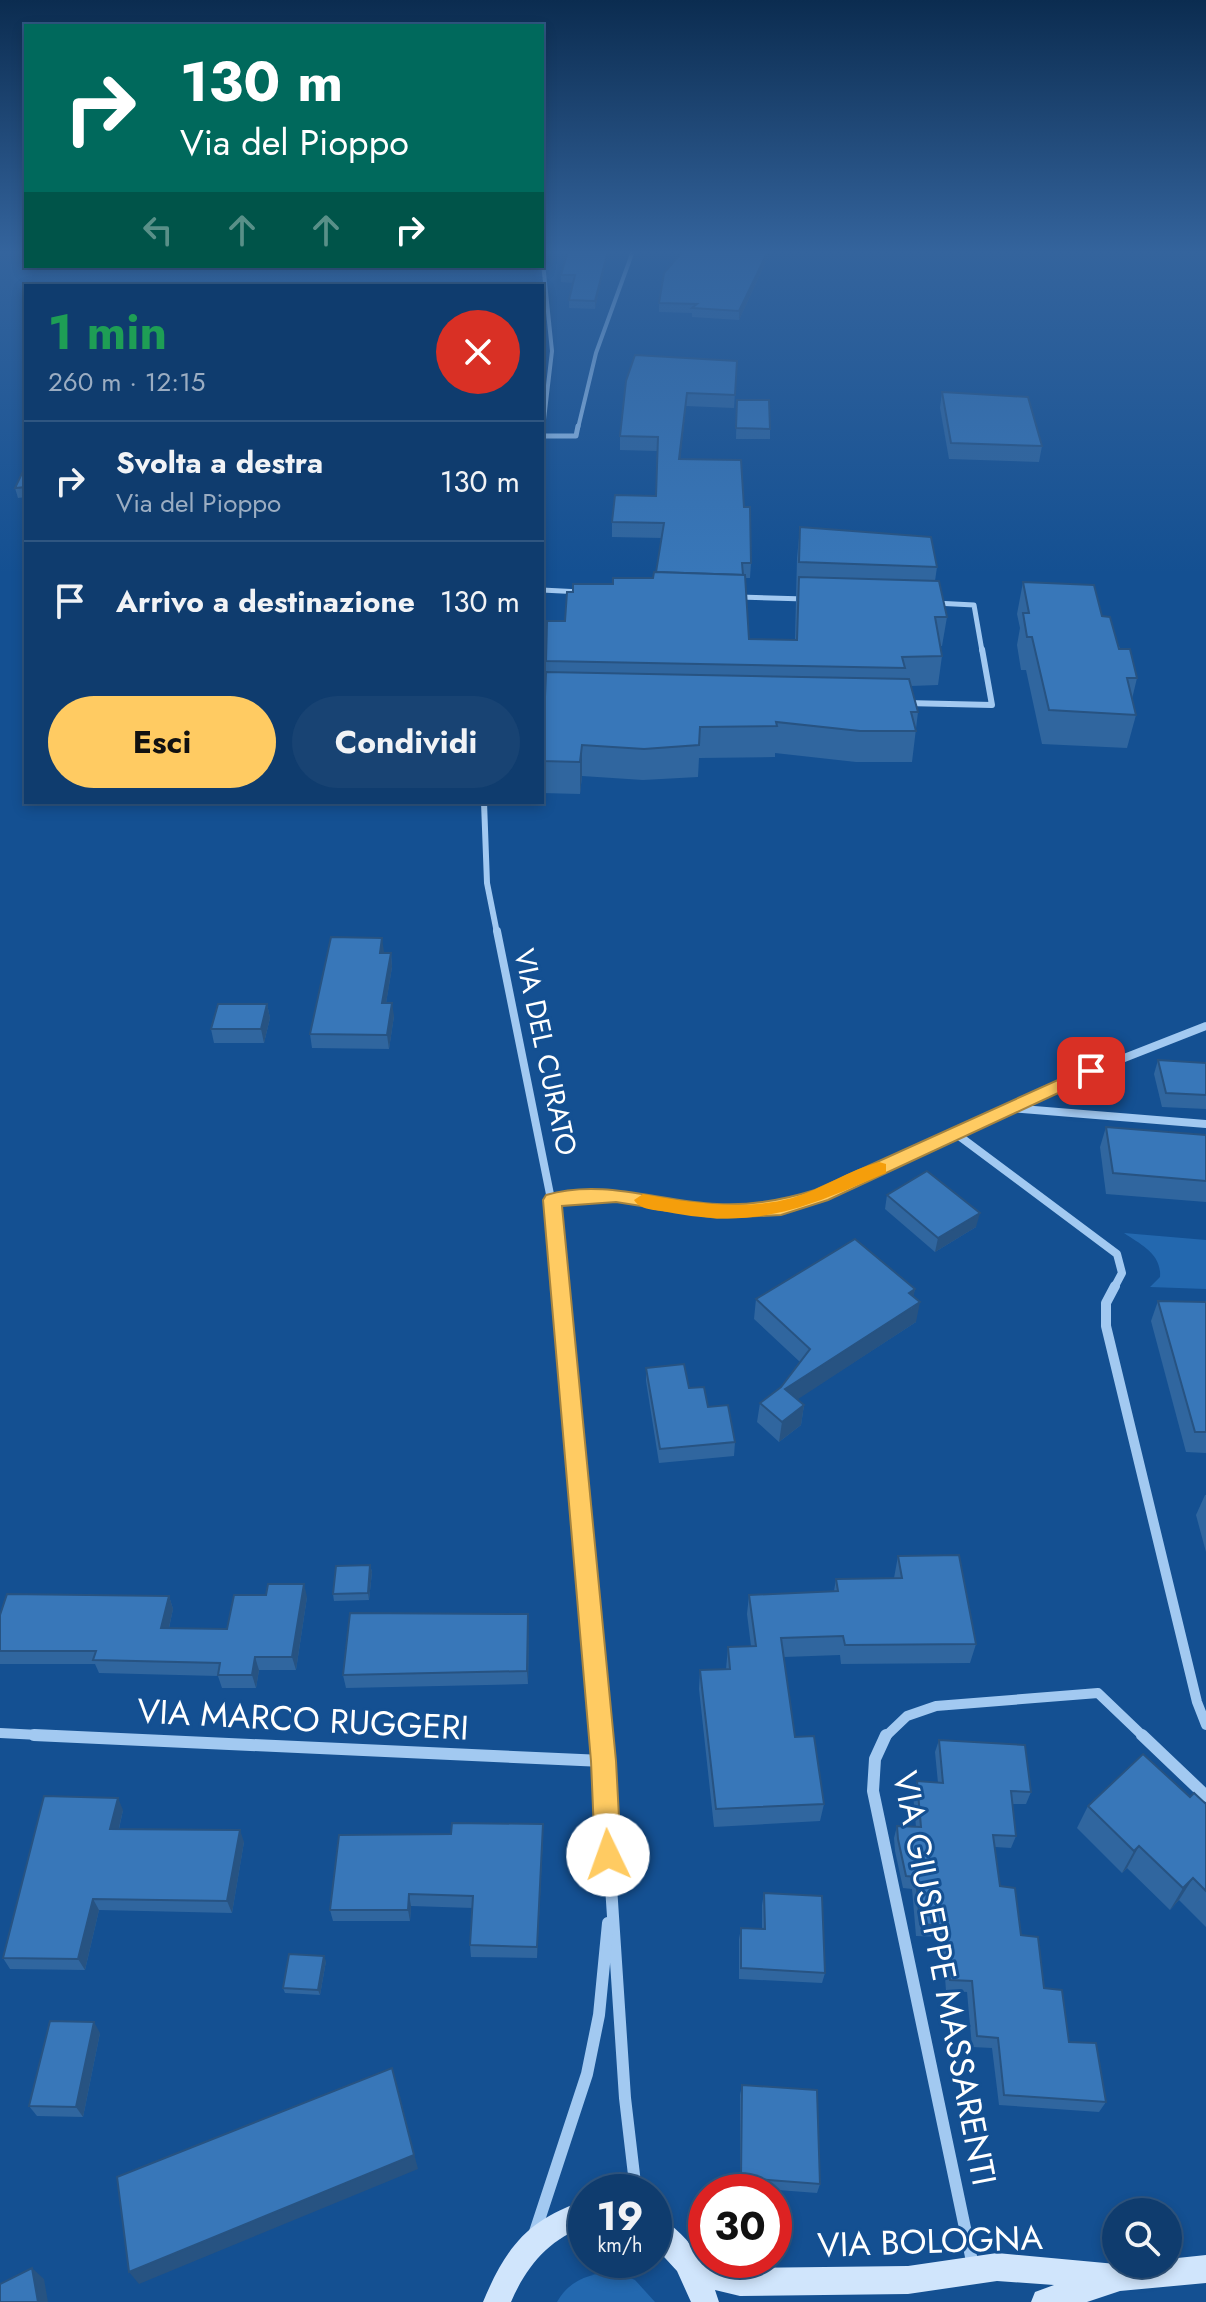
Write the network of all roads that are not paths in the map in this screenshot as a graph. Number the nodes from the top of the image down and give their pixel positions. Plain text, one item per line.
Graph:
1 (551, 358) edge
2 (595, 358) edge
3 (544, 418) edge
4 (544, 435) edge
5 (544, 590) edge
6 (590, 592) edge
7 (734, 597) edge
8 (814, 599) edge
9 (926, 603) edge
10 (899, 703) edge
11 (484, 804) edge
12 (1206, 1026) edge
13 (1010, 1108) junction
14 (1206, 1124) edge
15 (955, 1133) junction
16 (552, 1200) junction
17 (1206, 1725) edge
18 (0, 1733) edge
19 (603, 1761) junction
20 (1206, 1796) edge
21 (609, 1887) junction
22 (634, 2174) edge
23 (568, 2219) edge
24 (533, 2241) junction
25 (672, 2245) edge
26 (688, 2264) edge
27 (1206, 2269) edge
28 (974, 2271) junction
29 (1182, 2271) edge
30 (1102, 2275) edge
31 (696, 2278) edge
32 (722, 2278) edge
33 (1118, 2278) edge
34 (497, 2302) edge
35 (705, 2302) edge
36 (1045, 2302) edge

1 - 3 street
2 - 4 street
5 - 6 street
7 - 8 street
9 - 10 street
11 - 16 street, VIA DEL CURATO
12 - 13 street
13 - 14 street
13 - 15 street
15 - 16 street
15 - 17 street
16 - 19 street, VIA DEL CURATO
18 - 19 street, VIA MARCO RUGGERI
19 - 21 street, VIA DEL CURATO
20 - 28 street, VIA GIUSEPPE MASSARENTI
21 - 22 street, VIA DEL CURATO
21 - 24 street, VIA DEL CURATO
23 - 24 main road
24 - 34 main road
25 - 26 main road
27 - 29 main road, VIA BOLOGNA
28 - 30 main road, VIA BOLOGNA
28 - 32 main road, VIA BOLOGNA
31 - 35 main road
33 - 36 main road, VIA BOLOGNA

